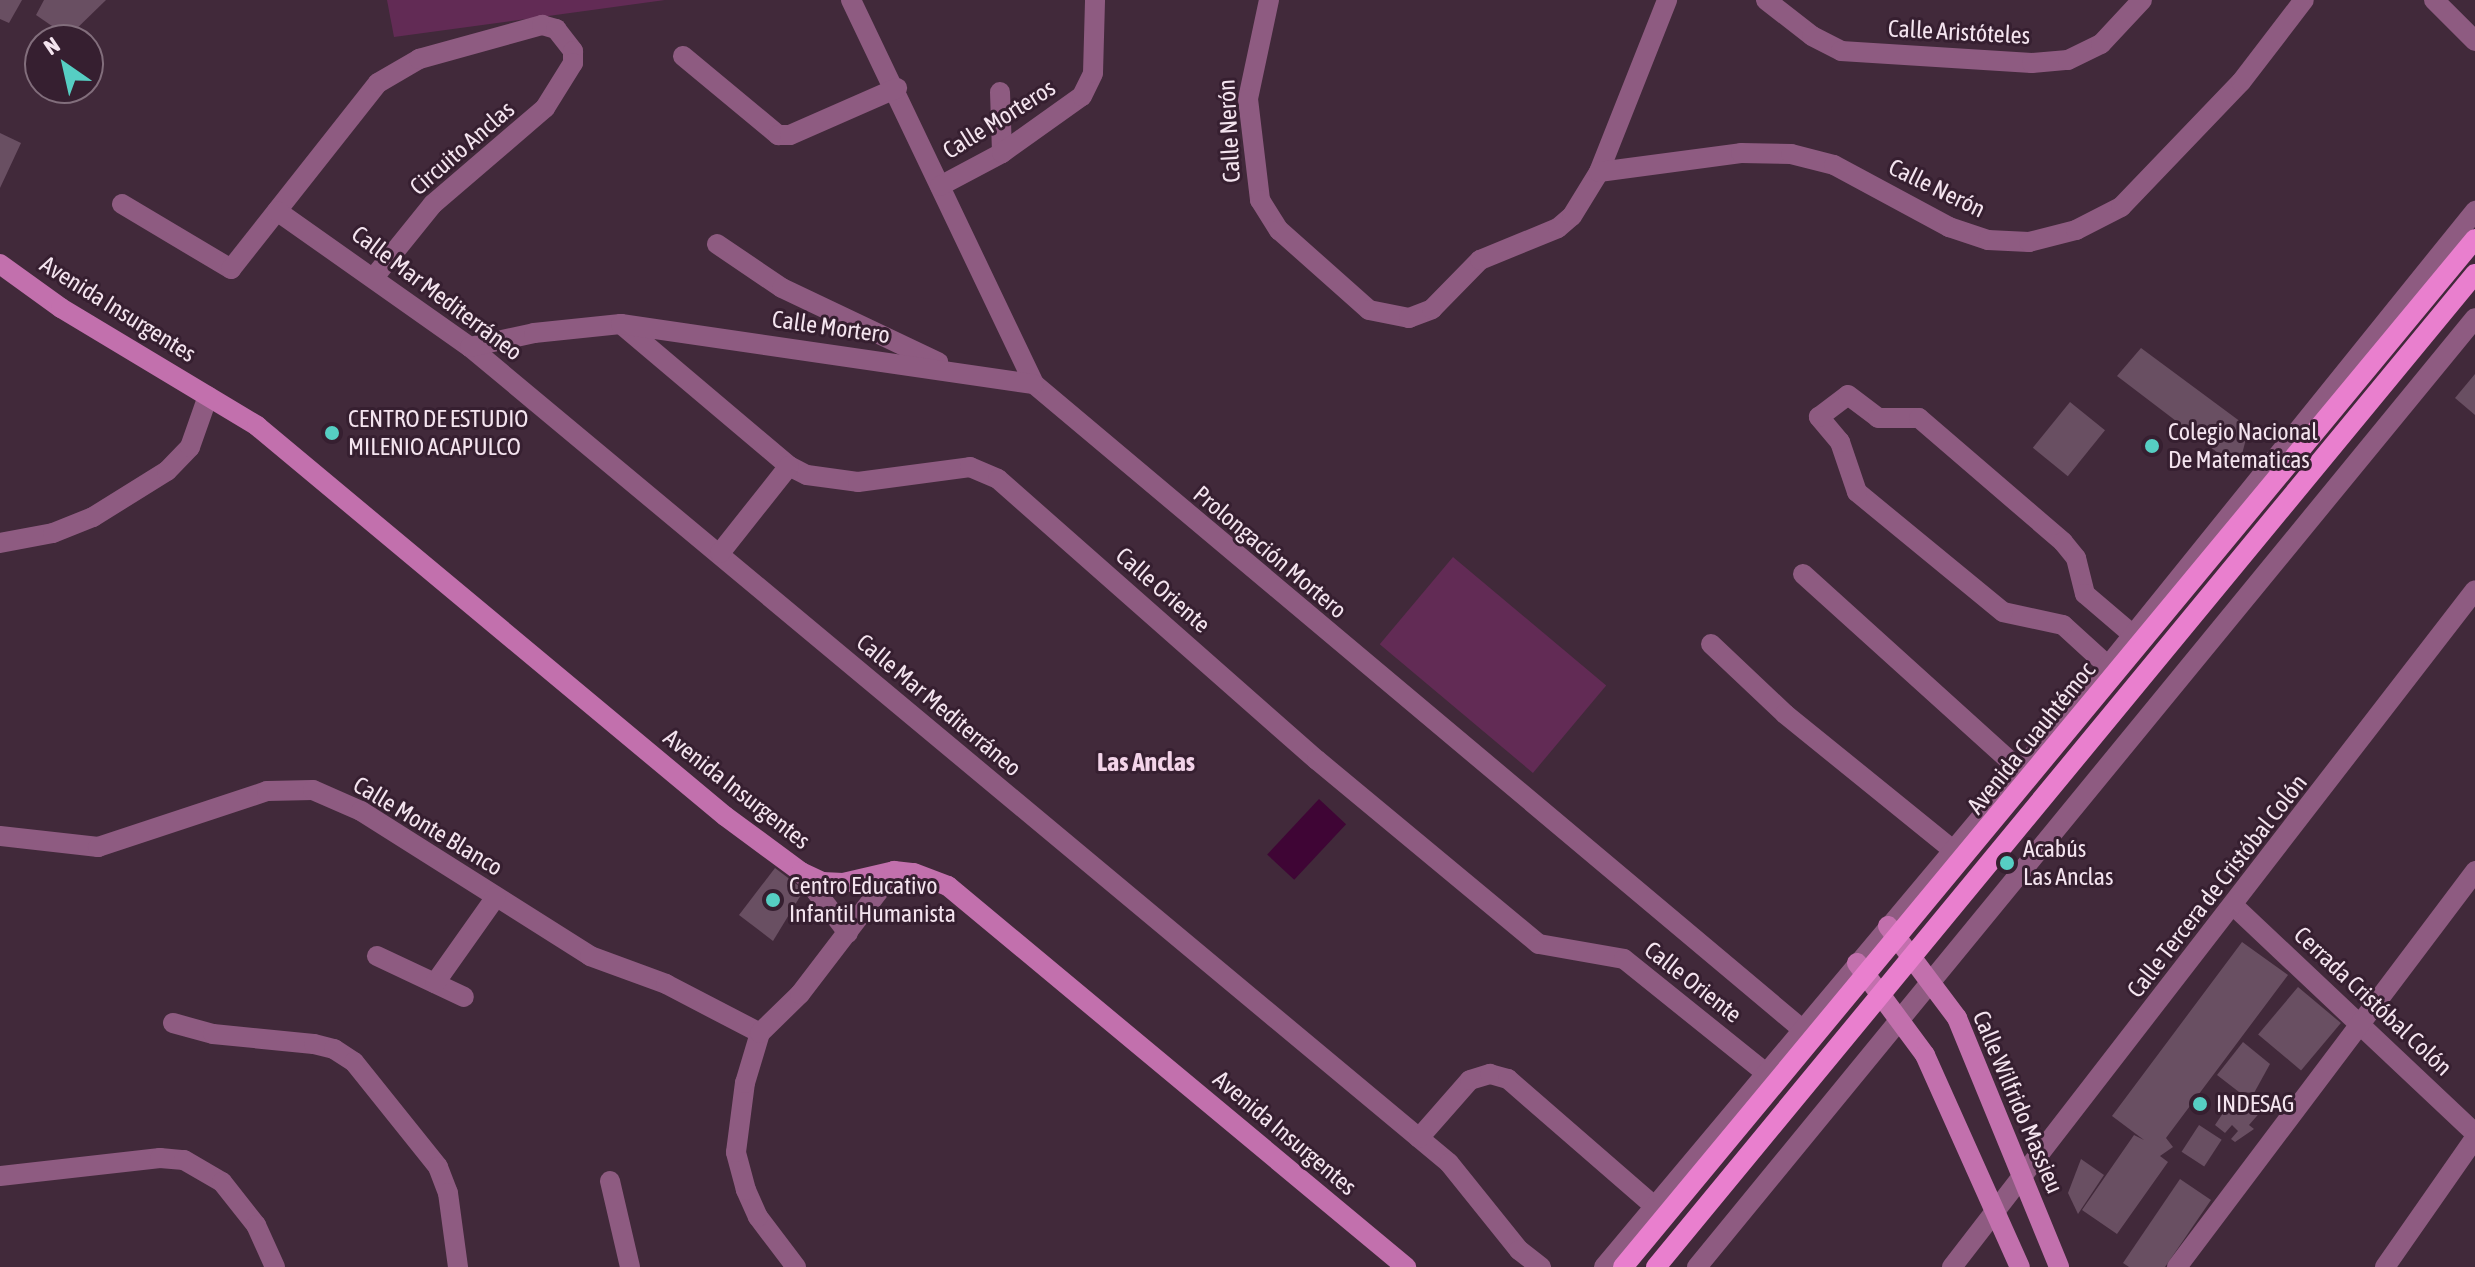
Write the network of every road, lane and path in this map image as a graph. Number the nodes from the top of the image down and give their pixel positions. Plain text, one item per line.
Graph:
1 (851, 0) edge
2 (1095, 0) edge
3 (1269, 0) edge
4 (1667, 0) edge
5 (1766, 0) edge
6 (2142, 0) edge
7 (2304, 0) edge
8 (2434, 0) edge
9 (2475, 41) edge
10 (683, 56) dead end
11 (897, 88) junction
12 (1000, 92) dead end
13 (1002, 153) junction
14 (1599, 172) junction
15 (940, 186) junction
16 (122, 204) dead end
17 (277, 211) junction
18 (2475, 211) edge
19 (2475, 239) edge
20 (717, 244) dead end
21 (0, 264) edge
22 (2475, 274) edge
23 (375, 276) junction
24 (2475, 318) edge
25 (621, 324) junction
26 (470, 347) junction
27 (950, 369) junction
28 (1034, 384) junction
29 (208, 396) junction
30 (789, 466) junction
31 (0, 543) edge
32 (720, 553) junction
33 (1803, 574) dead end
34 (2475, 590) edge
35 (2133, 635) junction
36 (1711, 644) dead end
37 (2108, 666) junction
38 (2021, 771) junction
39 (0, 836) edge
40 (1954, 851) junction
41 (894, 871) junction
42 (2475, 871) edge
43 (801, 872) junction
44 (496, 897) junction
45 (2235, 907) junction
46 (1888, 926) junction
47 (848, 933) junction
48 (377, 956) dead end
49 (1857, 963) junction
50 (1931, 980) junction
51 (435, 983) junction
52 (464, 997) dead end
53 (1900, 1019) junction
54 (173, 1023) dead end
55 (2358, 1023) junction
56 (1802, 1029) junction
57 (760, 1033) junction
58 (1766, 1073) junction
59 (2475, 1136) edge
60 (1419, 1138) junction
61 (0, 1176) edge
62 (2023, 1180) junction
63 (610, 1181) dead end
64 (1654, 1206) junction
65 (1999, 1211) junction
66 (275, 1267) edge
67 (458, 1267) edge
68 (630, 1267) edge
69 (796, 1267) edge
70 (1406, 1267) edge
71 (1541, 1267) edge
72 (1604, 1267) edge
73 (1623, 1267) edge
74 (1656, 1267) edge
75 (1697, 1267) edge
76 (1952, 1267) edge
77 (2020, 1267) edge
78 (2059, 1267) edge
79 (2177, 1267) edge
80 (2385, 1267) edge

1 - 11 street, Prolongación Mortero
2 - 13 street, Calle Morteros
3 - 14 street, Calle Nerón
4 - 14 street, Calle Nerón
5 - 6 street, Calle Aristóteles
7 - 14 street, Calle Nerón
8 - 9 street
10 - 11 street
11 - 15 street, Prolongación Mortero
12 - 13 street
13 - 15 street, Calle Morteros
15 - 28 street, Prolongación Mortero
16 - 17 street
17 - 23 street, Calle Mar Mediterráneo
17 - 23 street, Circuito Anclas
18 - 35 street
19 - 73 main road, Avenida Cuauhtémoc, bridge
20 - 27 street
21 - 29 main road, Avenida Insurgentes
22 - 74 main road, Avenida Cuauhtémoc, bridge
23 - 26 street, Calle Mar Mediterráneo
24 - 50 street
25 - 26 street
25 - 27 street, Calle Mortero
25 - 30 street, Calle Oriente
26 - 32 street, Calle Mar Mediterráneo
27 - 28 street, Calle Mortero
28 - 56 street, Prolongación Mortero
29 - 31 street, Avenida Insurgentes
29 - 43 main road, Avenida Insurgentes
30 - 32 street
30 - 58 street, Calle Oriente
32 - 60 street, Calle Mar Mediterráneo
33 - 38 street
34 - 45 street, Calle Tercera de Cristóbal Colón
35 - 37 street
35 - 37 street
36 - 40 street
37 - 38 street
38 - 40 street
39 - 44 street, Calle Monte Blanco
40 - 46 street
41 - 43 main road, Avenida Insurgentes
41 - 47 street
41 - 70 main road, Avenida Insurgentes
42 - 55 street
43 - 47 street
44 - 51 street
44 - 57 street, Calle Monte Blanco
45 - 55 street, Cerrada Cristóbal Colón
45 - 62 street, Calle Tercera de Cristóbal Colón
46 - 49 street
46 - 50 main road, Calle Wilfrido Massieu
47 - 57 street
48 - 51 street
49 - 53 main road
49 - 56 street
50 - 53 street
50 - 62 main road, Calle Wilfrido Massieu
51 - 52 street
53 - 65 main road
53 - 75 street
54 - 67 street
55 - 59 street, Cerrada Cristóbal Colón
55 - 79 street
56 - 58 street
57 - 69 street
58 - 64 street
59 - 80 street
60 - 64 street
60 - 71 street, Calle Mar Mediterráneo
61 - 66 street
62 - 65 street, Calle Tercera de Cristóbal Colón
62 - 78 main road, Calle Wilfrido Massieu
63 - 68 street
64 - 72 street
65 - 76 street, Calle Tercera de Cristóbal Colón
65 - 77 main road

